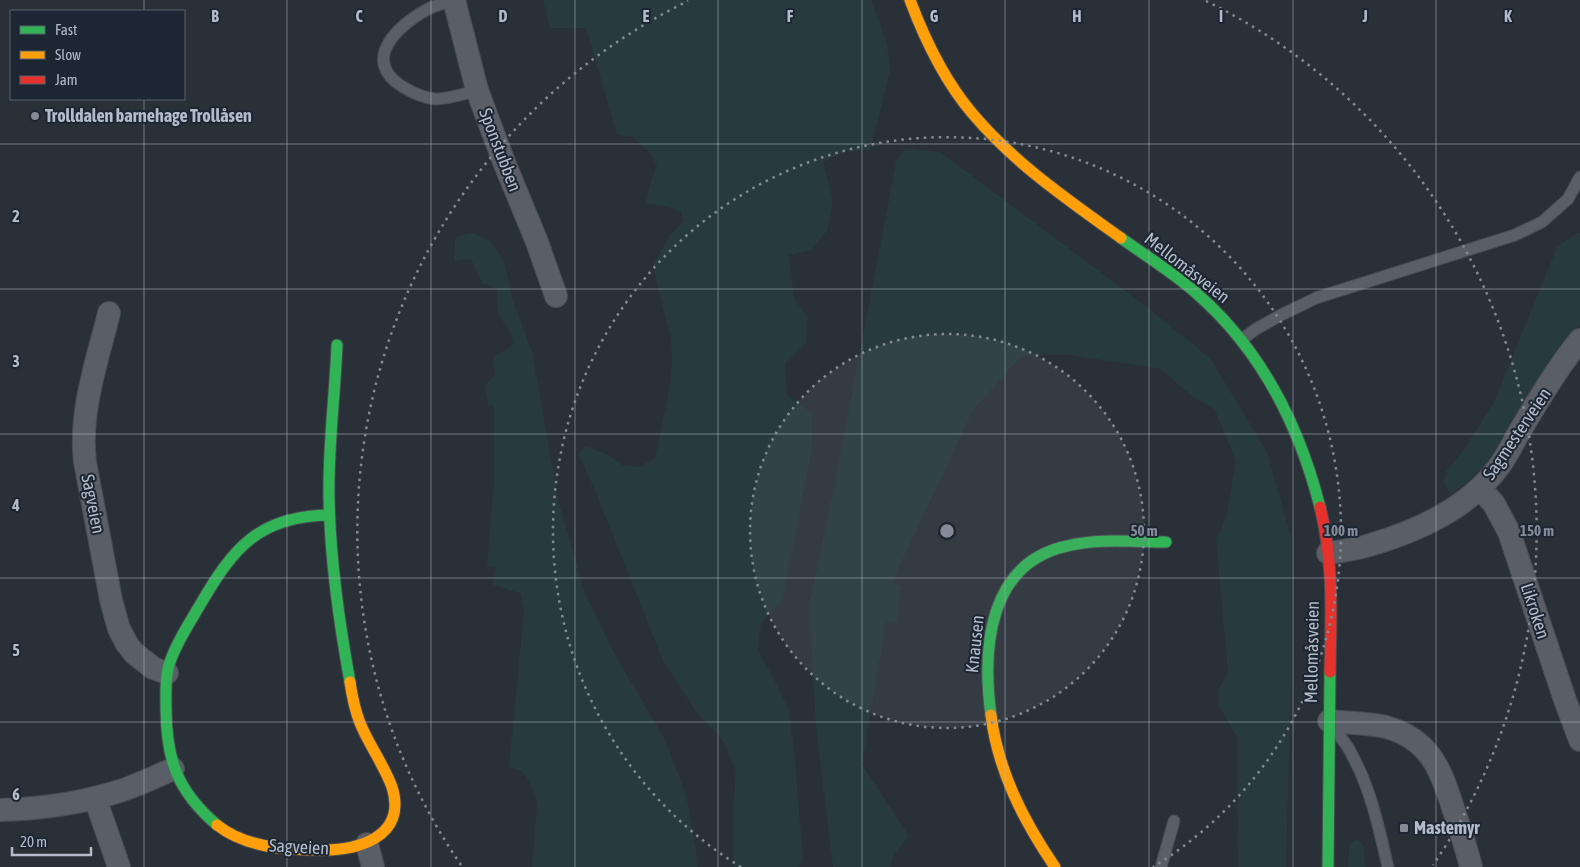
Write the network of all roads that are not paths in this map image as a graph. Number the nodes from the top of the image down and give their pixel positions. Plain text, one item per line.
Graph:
1 (910, 0) edge
2 (454, 1) edge
3 (477, 90) junction
4 (1580, 177) edge
5 (556, 296) dead end
6 (109, 313) dead end
7 (1241, 340) junction
8 (1580, 340) edge
9 (337, 345) dead end
10 (1480, 488) junction
11 (329, 515) junction
12 (1166, 542) dead end
13 (1328, 553) junction
14 (167, 673) junction
15 (1329, 721) junction
16 (1580, 740) edge
17 (173, 769) junction
18 (95, 798) junction
19 (0, 810) edge
20 (1174, 821) dead end
21 (367, 844) junction
22 (119, 867) edge
23 (373, 867) edge
24 (1055, 867) edge
25 (1161, 867) edge
26 (1328, 867) edge
27 (1388, 867) edge
28 (1471, 867) edge

1 - 7 street, Mellomåsveien
2 - 3 street, Sponstubben
2 - 3 lane
3 - 5 street, Sponstubben
4 - 7 lane
6 - 14 street, Sagveien
7 - 13 street, Mellomåsveien
8 - 10 street, Sagmesterveien
9 - 11 street, Sagveien
10 - 13 street, Sagmesterveien
10 - 16 street, Likroken
11 - 14 street, Sagveien
11 - 21 street, Sagveien
12 - 24 street, Knausen
13 - 15 street, Mellomåsveien
14 - 17 street, Sagveien
15 - 26 street, Mellomåsveien
15 - 27 lane
15 - 28 street
17 - 18 street
17 - 21 street, Sagveien
18 - 19 street
18 - 22 street
20 - 25 lane
21 - 23 street

